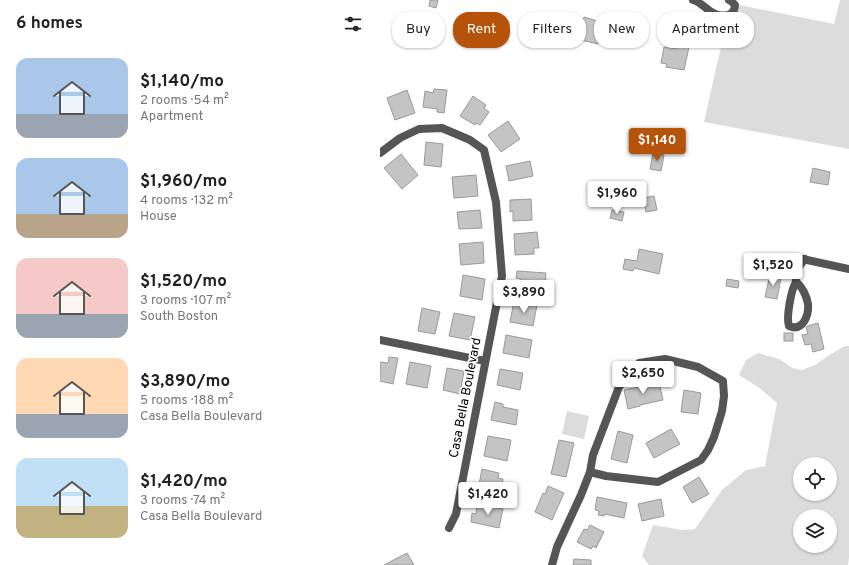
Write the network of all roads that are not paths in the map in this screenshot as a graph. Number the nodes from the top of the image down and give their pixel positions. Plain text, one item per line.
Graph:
1 (696, 0) edge
2 (729, 0) edge
3 (380, 153) edge
4 (849, 269) edge
5 (796, 282) junction
6 (380, 340) edge
7 (485, 361) junction
8 (590, 472) junction
9 (449, 528) dead end
10 (552, 565) edge

1 - 2 street
3 - 7 street, Casa Bella Boulevard
4 - 5 street
5 - 5 street
6 - 7 street
7 - 9 street, Casa Bella Boulevard
8 - 8 street
8 - 10 street

